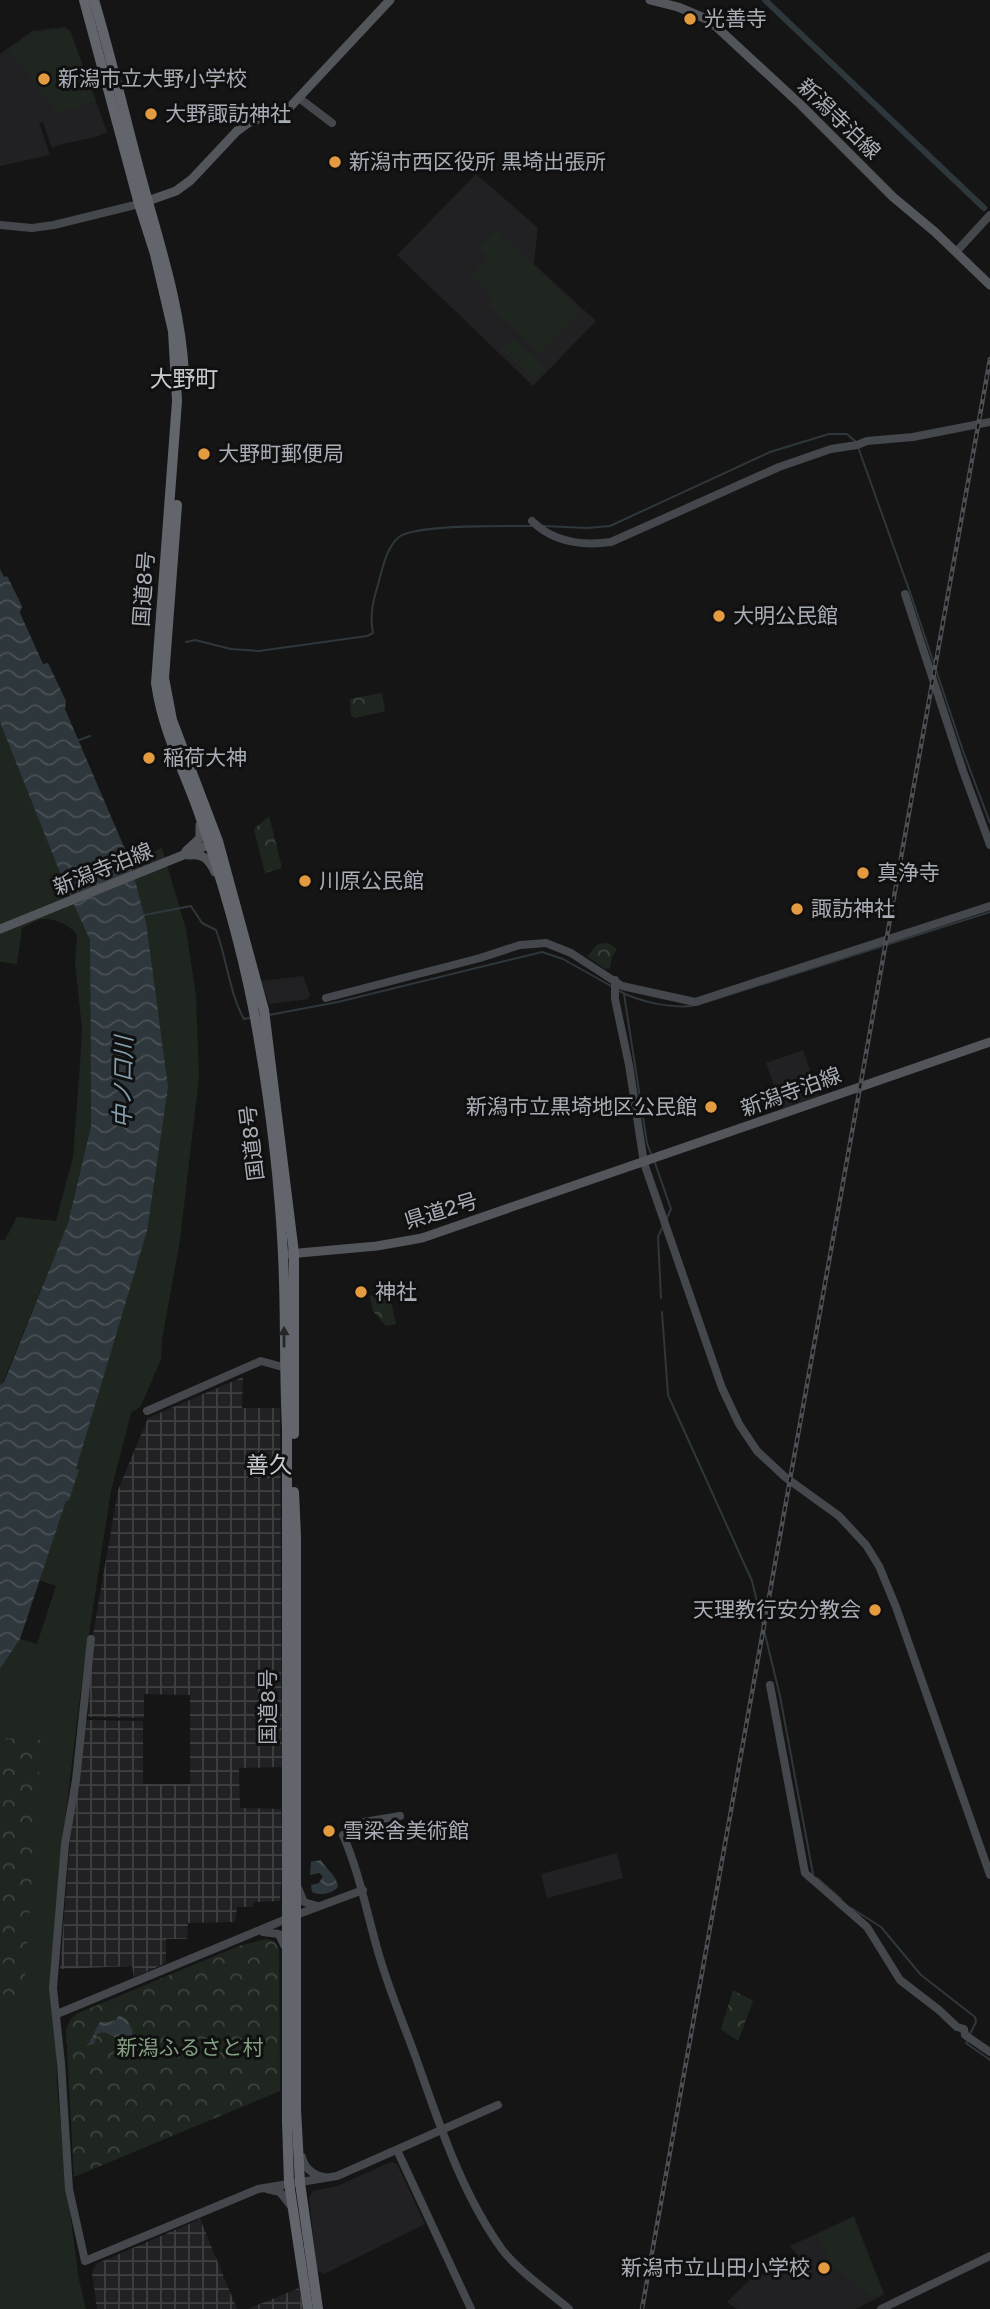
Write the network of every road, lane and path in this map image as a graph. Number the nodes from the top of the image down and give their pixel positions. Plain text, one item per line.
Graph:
1 (390, 0) edge
2 (650, 0) edge
3 (90, 3) edge
4 (299, 98) junction
5 (332, 123) dead end
6 (143, 203) junction
7 (990, 215) edge
8 (0, 225) edge
9 (956, 252) junction
10 (990, 285) edge
11 (990, 422) edge
12 (532, 521) dead end
13 (905, 594) dead end
14 (199, 812) junction
15 (214, 842) junction
16 (990, 845) edge
17 (180, 856) junction
18 (225, 895) junction
19 (990, 906) edge
20 (0, 929) edge
21 (615, 980) junction
22 (326, 998) dead end
23 (990, 1042) edge
24 (644, 1163) junction
25 (604, 1175) joint
26 (288, 1254) junction
27 (289, 1369) junction
28 (147, 1411) dead end
29 (91, 1639) dead end
30 (770, 1685) dead end
31 (400, 1816) dead end
32 (990, 1875) edge
33 (296, 1886) junction
34 (363, 1890) junction
35 (321, 1906) junction
36 (292, 1917) junction
37 (256, 1932) junction
38 (287, 1951) junction
39 (57, 2014) junction
40 (990, 2052) edge
41 (498, 2105) dead end
42 (297, 2116) junction
43 (441, 2129) junction
44 (397, 2150) junction
45 (330, 2178) junction
46 (294, 2183) junction
47 (262, 2188) junction
48 (294, 2214) junction
49 (990, 2256) edge
50 (308, 2309) edge
51 (317, 2309) edge
52 (471, 2309) edge
53 (569, 2309) edge
54 (881, 2309) edge

1 - 4 main road
2 - 9 main road, 新潟寺泊線
3 - 6 highway, 国道8号
4 - 5 street
4 - 6 main road
6 - 8 street
6 - 14 highway, 国道8号
6 - 15 highway, 国道8号
7 - 9 street
9 - 10 main road, 新潟寺泊線
11 - 12 street
13 - 16 street
14 - 15 highway, 国道8号
14 - 17 main road
15 - 17 main road, 新潟寺泊線
15 - 18 highway, 国道8号
15 - 26 highway, 国道8号
17 - 18 main road
17 - 20 main road, 新潟寺泊線
18 - 26 highway, 国道8号
19 - 21 street
21 - 22 street
21 - 24 street
23 - 24 main road, 新潟寺泊線
24 - 25 main road, 新潟寺泊線
24 - 32 street
25 - 26 main road, 県道2号
26 - 27 highway, 国道8号
27 - 28 street
27 - 33 highway, 国道8号
27 - 36 highway, 国道8号
29 - 39 street
30 - 40 street
31 - 34 street
33 - 35 street
33 - 36 highway, 国道8号
34 - 35 street
34 - 43 street
35 - 36 street
36 - 37 street
36 - 38 highway, 国道8号
36 - 42 highway, 国道8号
37 - 38 street
37 - 39 street
38 - 46 highway, 国道8号
39 - 47 street
41 - 43 street
42 - 45 street
42 - 46 highway, 国道8号
43 - 44 street
43 - 53 street
44 - 45 street
44 - 52 street
45 - 46 street
46 - 47 street
46 - 48 highway, 国道8号
46 - 51 highway, 国道8号
47 - 48 street
48 - 50 highway, 国道8号
49 - 54 street

